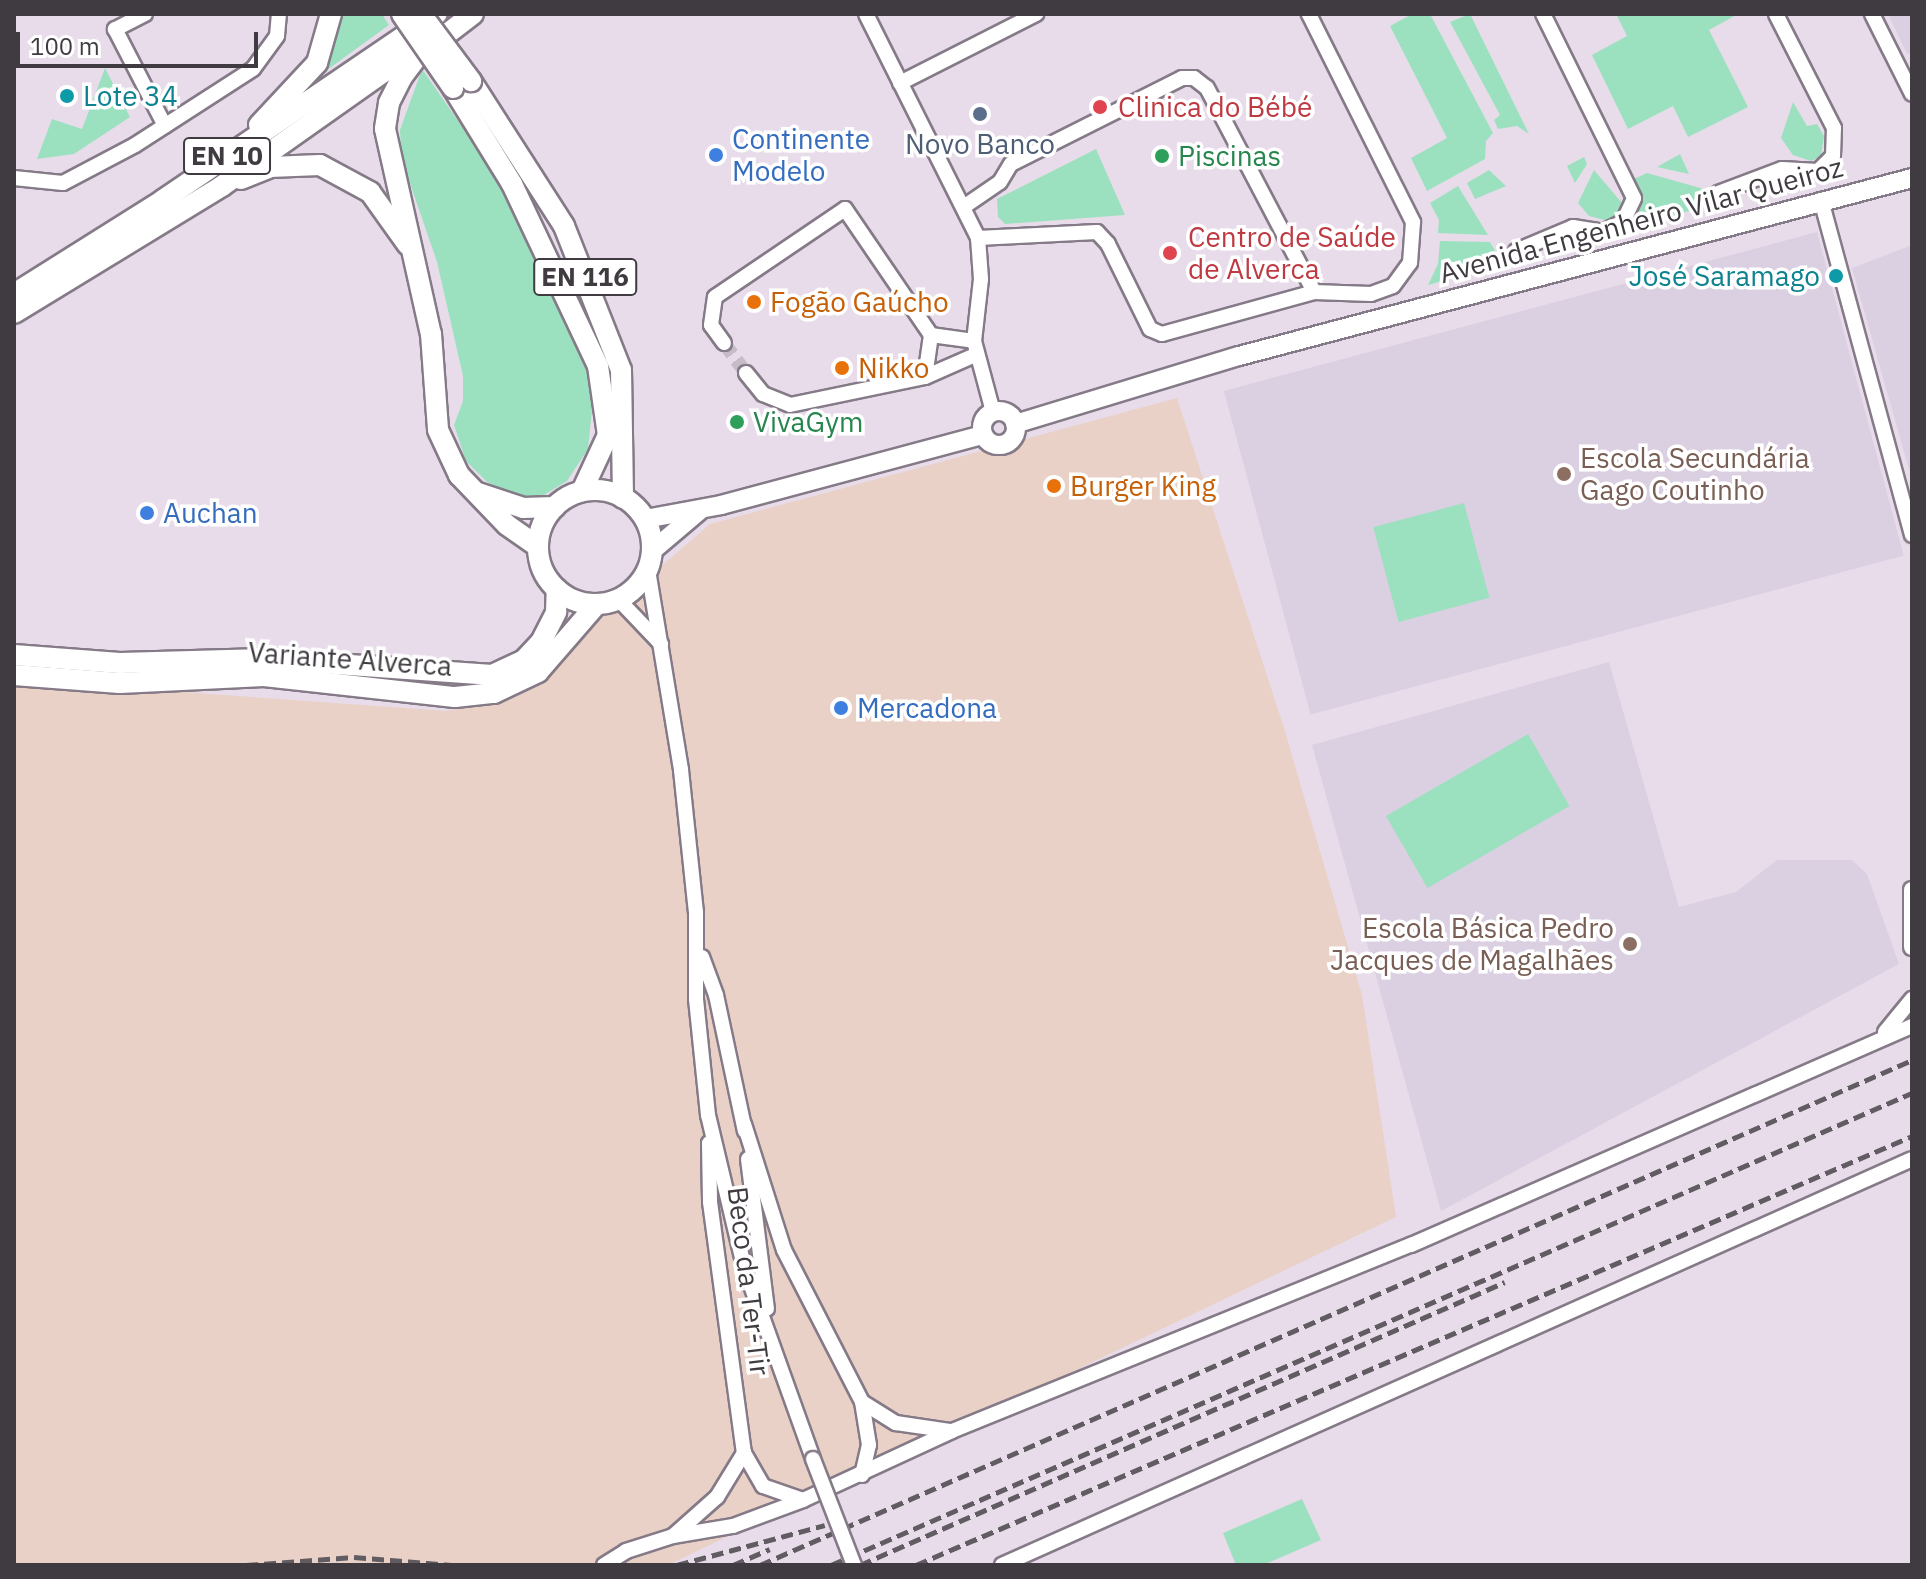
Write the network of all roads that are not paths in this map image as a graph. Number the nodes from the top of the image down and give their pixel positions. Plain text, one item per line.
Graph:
1 (145, 14) edge
2 (279, 14) edge
3 (331, 14) edge
4 (402, 14) edge
5 (421, 14) edge
6 (437, 14) edge
7 (473, 14) edge
8 (866, 14) edge
9 (1036, 14) edge
10 (1309, 14) edge
11 (1543, 14) edge
12 (1776, 14) edge
13 (1872, 14) edge
14 (900, 83) junction
15 (462, 84) junction
16 (1911, 90) edge
17 (165, 126) junction
18 (236, 150) junction
19 (14, 178) edge
20 (1912, 178) edge
21 (222, 186) junction
22 (1718, 193) dead end
23 (1821, 200) junction
24 (965, 206) junction
25 (978, 238) junction
26 (1516, 251) dead end
27 (415, 254) junction
28 (1314, 292) junction
29 (14, 294) edge
30 (14, 313) edge
31 (931, 335) junction
32 (724, 343) tunnel mouth
33 (974, 348) junction
34 (746, 373) tunnel mouth
35 (925, 377) junction
36 (993, 412) junction
37 (1015, 424) junction
38 (983, 435) junction
39 (582, 491) junction
40 (478, 493) junction
41 (623, 498) junction
42 (555, 507) junction
43 (699, 510) junction
44 (645, 519) junction
45 (1912, 535) edge
46 (538, 547) junction
47 (650, 560) junction
48 (557, 589) junction
49 (619, 600) junction
50 (597, 604) junction
51 (661, 644) junction
52 (14, 655) edge
53 (14, 675) edge
54 (1912, 890) edge
55 (1912, 947) edge
56 (700, 949) junction
57 (1912, 999) edge
58 (1912, 1026) edge
59 (1879, 1037) junction
60 (708, 1115) junction
61 (744, 1124) junction
62 (1912, 1159) edge
63 (770, 1331) junction
64 (862, 1402) junction
65 (952, 1431) junction
66 (744, 1453) junction
67 (862, 1475) junction
68 (803, 1500) junction
69 (673, 1536) junction
70 (604, 1565) edge
71 (854, 1565) edge
72 (1002, 1565) edge

1 - 17 street
2 - 17 street
3 - 18 main road
4 - 15 main road, EN 116, bridge
5 - 15 main road, EN 116, bridge
6 - 18 main road, EN 10
7 - 21 main road, EN 10
7 - 27 main road
8 - 14 street
9 - 14 street
10 - 28 street
11 - 26 street
12 - 22 street
13 - 16 street
14 - 24 street
15 - 39 main road, EN 116
15 - 41 main road, EN 116
17 - 19 street
18 - 29 main road, EN 10
20 - 23 main road, Avenida Engenheiro Vilar Queiroz
21 - 27 main road
21 - 30 main road, EN 10
23 - 37 main road, Avenida Engenheiro Vilar Queiroz
23 - 45 street
24 - 25 street
24 - 28 street
25 - 28 street
25 - 33 street
27 - 40 main road
31 - 32 street
31 - 33 street
31 - 35 street
33 - 35 street
33 - 36 street
34 - 35 street
36 - 37 main road
36 - 38 main road
37 - 38 main road, Avenida Engenheiro Vilar Queiroz
38 - 43 main road, Avenida Engenheiro Vilar Queiroz
39 - 41 main road
39 - 42 main road
40 - 42 main road
40 - 46 main road
41 - 44 main road
42 - 46 main road
43 - 44 main road, Avenida Engenheiro Vilar Queiroz
43 - 47 main road, Avenida Engenheiro Vilar Queiroz
44 - 47 main road
46 - 48 main road
47 - 49 main road
47 - 51 street
48 - 50 main road
48 - 52 main road, Variante Alverca
49 - 50 main road
49 - 51 street
50 - 53 main road, Variante Alverca
51 - 56 street
54 - 55 street
56 - 60 street
56 - 61 street
57 - 59 street
58 - 59 street
59 - 65 street
60 - 63 street
60 - 66 street, Beco da Ter-Tir
61 - 63 street
61 - 64 street
62 - 72 street
63 - 71 street, bridge
64 - 65 street
64 - 67 street
65 - 67 street
66 - 68 street, Beco da Ter-Tir
66 - 69 street
67 - 68 street
68 - 69 street
69 - 70 street

